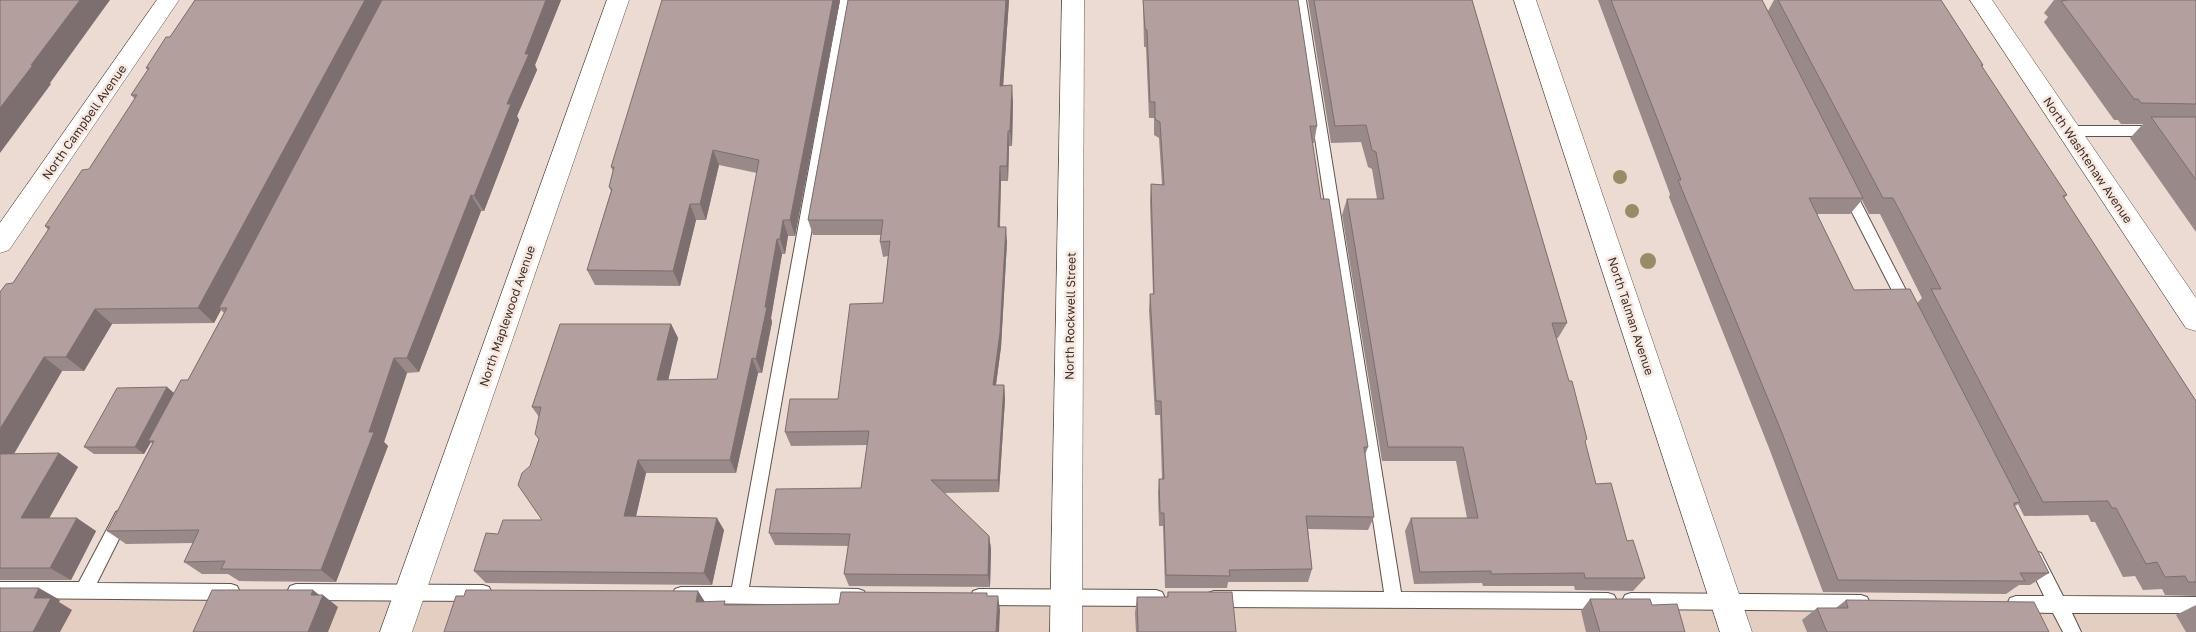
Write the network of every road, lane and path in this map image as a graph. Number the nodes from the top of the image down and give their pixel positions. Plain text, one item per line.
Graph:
1 (168, 0) edge
2 (618, 0) edge
3 (846, 0) edge
4 (1073, 0) edge
5 (1300, 0) edge
6 (1525, 0) edge
7 (1981, 0) edge
8 (2069, 131) junction
9 (2196, 131) edge
10 (1842, 178) edge
11 (0, 243) edge
12 (1914, 320) edge
13 (2196, 320) edge
14 (130, 503) edge
15 (2027, 542) edge
16 (0, 590) edge
17 (84, 591) junction
18 (252, 592) edge
19 (281, 592) edge
20 (410, 593) junction
21 (505, 594) edge
22 (661, 595) edge
23 (739, 596) junction
24 (876, 597) edge
25 (964, 597) edge
26 (1066, 598) junction
27 (1178, 598) edge
28 (1197, 598) edge
29 (1394, 600) junction
30 (1874, 603) edge
31 (2000, 604) edge
32 (2058, 604) junction
33 (2196, 606) edge
34 (1731, 617) edge
35 (396, 632) edge
36 (1066, 632) edge
37 (2072, 632) edge

1 - 11 street, North Campbell Avenue
2 - 20 street, North Maplewood Avenue
3 - 23 lane
4 - 26 street, North Rockwell Street
5 - 29 lane
6 - 34 street, North Talman Avenue
7 - 8 street, North Washtenaw Avenue
8 - 9 lane
8 - 13 street, North Washtenaw Avenue
10 - 12 lane
14 - 17 lane
15 - 32 lane
16 - 17 lane
17 - 18 lane
19 - 20 lane
20 - 21 lane
20 - 35 street, North Maplewood Avenue
22 - 23 lane
23 - 24 lane
25 - 26 lane
26 - 27 lane
26 - 36 street, North Rockwell Street
28 - 29 lane
29 - 34 lane
30 - 34 lane
31 - 32 lane
32 - 33 lane
32 - 37 lane

